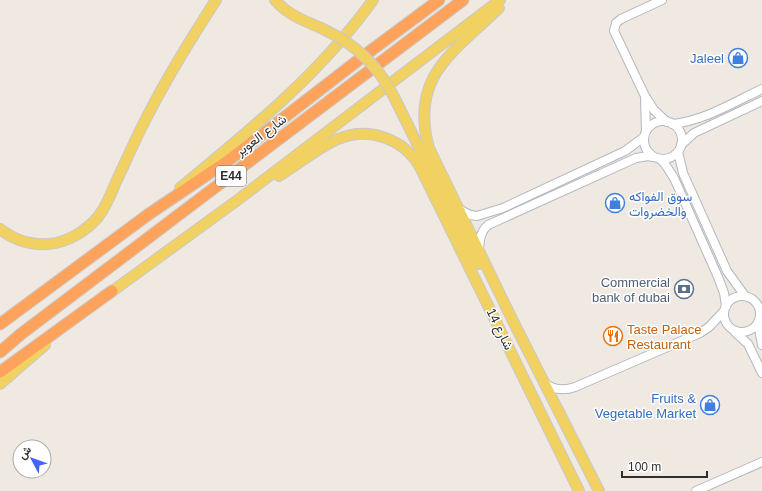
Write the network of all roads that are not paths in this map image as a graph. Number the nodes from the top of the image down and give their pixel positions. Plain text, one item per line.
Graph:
1 (216, 0) edge
2 (275, 0) edge
3 (364, 0) edge
4 (373, 0) edge
5 (440, 0) edge
6 (463, 0) edge
7 (500, 0) edge
8 (506, 0) edge
9 (662, 0) edge
10 (347, 33) junction
11 (762, 89) edge
12 (645, 96) junction
13 (762, 101) edge
14 (670, 123) junction
15 (645, 134) junction
16 (679, 148) junction
17 (657, 158) junction
18 (522, 198) junction
19 (239, 199) junction
20 (459, 209) junction
21 (149, 214) junction
22 (496, 222) junction
23 (0, 229) edge
24 (479, 249) junction
25 (112, 291) junction
26 (748, 297) junction
27 (761, 303) edge
28 (725, 308) junction
29 (512, 319) junction
30 (758, 323) junction
31 (0, 324) edge
32 (734, 331) junction
33 (762, 345) edge
34 (0, 352) edge
35 (0, 372) edge
36 (762, 373) edge
37 (544, 383) junction
38 (0, 384) edge
39 (762, 462) edge
40 (580, 489) edge
41 (599, 491) edge
42 (696, 491) edge

1 - 23 main road
2 - 29 main road, bridge
3 - 10 main road
4 - 10 main road
5 - 21 highway, شارع العوير / E44
6 - 34 highway, شارع العوير / E44
7 - 19 main road
8 - 20 main road
9 - 12 street
10 - 21 main road
11 - 14 street
12 - 14 street
12 - 15 street
13 - 16 street
14 - 15 street
14 - 16 street
15 - 17 street
15 - 18 street
16 - 17 street
16 - 26 street
17 - 22 street
17 - 28 street
18 - 20 street
18 - 22 street
19 - 25 main road
19 - 40 main road, شارع 14
20 - 24 main road
21 - 31 highway, شارع العوير / E44
22 - 24 street
24 - 29 main road
25 - 35 highway
25 - 38 main road
26 - 27 street
26 - 28 street
27 - 30 street
28 - 32 street
28 - 37 street
29 - 37 main road, شارع 14
30 - 32 street
30 - 33 street
32 - 36 street
37 - 41 main road, شارع 14
39 - 42 street

